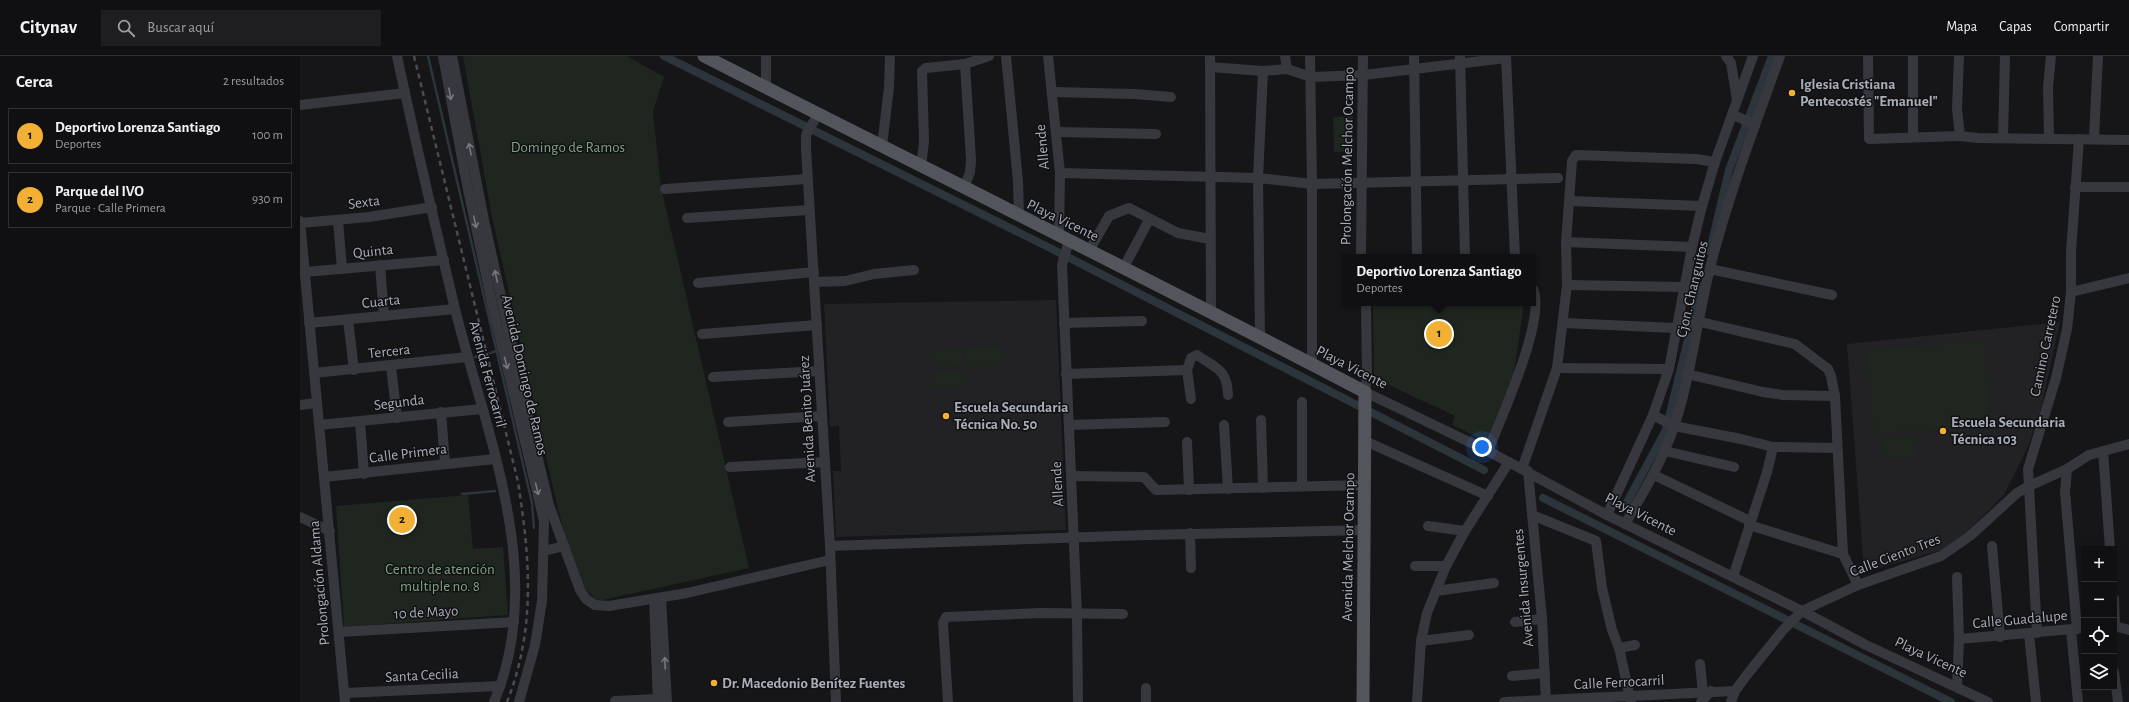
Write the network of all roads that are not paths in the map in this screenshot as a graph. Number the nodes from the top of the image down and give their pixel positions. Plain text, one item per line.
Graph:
1 (397, 56) edge
2 (443, 56) edge
3 (452, 56) edge
4 (704, 56) edge
5 (766, 56) edge
6 (890, 56) edge
7 (989, 56) edge
8 (1006, 56) edge
9 (1048, 56) edge
10 (1210, 56) edge
11 (1285, 56) edge
12 (1310, 56) edge
13 (1363, 56) edge
14 (1414, 56) edge
15 (1726, 56) edge
16 (1753, 56) edge
17 (1780, 56) edge
18 (1868, 56) edge
19 (1913, 56) edge
20 (1959, 56) edge
21 (2005, 56) edge
22 (2051, 56) edge
23 (2098, 56) edge
24 (1506, 57) edge
25 (975, 58) edge
26 (1460, 60) edge
27 (965, 64) junction
28 (1210, 67) junction
29 (1287, 69) junction
30 (1415, 70) junction
31 (1263, 71) junction
32 (1364, 75) junction
33 (1311, 77) junction
34 (766, 88) junction
35 (1052, 92) junction
36 (405, 93) junction
37 (1171, 97) dead end
38 (1737, 101) junction
39 (300, 105) edge
40 (1736, 116) junction
41 (815, 119) junction
42 (1755, 125) junction
43 (1057, 132) junction
44 (462, 134) junction
45 (1156, 134) dead end
46 (1960, 136) junction
47 (1913, 137) junction
48 (2003, 138) junction
49 (2094, 138) junction
50 (2049, 139) junction
51 (2079, 139) junction
52 (2129, 140) edge
53 (882, 146) junction
54 (1715, 162) junction
55 (921, 167) junction
56 (1060, 173) junction
57 (1210, 177) junction
58 (1258, 178) junction
59 (1558, 178) dead end
60 (807, 179) junction
61 (1512, 179) junction
62 (1462, 181) junction
63 (1415, 182) junction
64 (1363, 183) junction
65 (1312, 184) junction
66 (2075, 187) junction
67 (2129, 187) edge
68 (665, 188) dead end
69 (964, 188) junction
70 (1570, 201) junction
71 (1702, 206) junction
72 (432, 208) junction
73 (809, 210) junction
74 (1019, 216) junction
75 (687, 218) dead end
76 (338, 220) junction
77 (1149, 220) junction
78 (300, 222) edge
79 (1210, 239) junction
80 (1064, 242) junction
81 (1566, 242) junction
82 (1692, 247) junction
83 (1089, 251) junction
84 (1361, 254) edge
85 (1366, 254) edge
86 (1417, 254) edge
87 (1465, 254) edge
88 (1515, 254) edge
89 (444, 260) junction
90 (380, 265) junction
91 (1124, 267) junction
92 (342, 269) junction
93 (1710, 269) junction
94 (914, 270) dead end
95 (305, 272) junction
96 (814, 277) junction
97 (2129, 278) edge
98 (698, 283) dead end
99 (1567, 285) junction
100 (1684, 287) junction
101 (2071, 292) junction
102 (1832, 295) dead end
103 (1362, 306) edge
104 (1366, 306) edge
105 (1536, 306) edge
106 (455, 309) junction
107 (1211, 313) junction
108 (384, 316) junction
109 (348, 320) junction
110 (1689, 320) junction
111 (1142, 322) dead end
112 (309, 323) junction
113 (1064, 323) junction
114 (1563, 323) junction
115 (817, 325) junction
116 (1676, 328) junction
117 (702, 334) dead end
118 (1260, 337) junction
119 (468, 357) junction
120 (1312, 364) junction
121 (391, 366) junction
122 (1557, 368) junction
123 (1669, 369) junction
124 (354, 370) junction
125 (1187, 370) junction
126 (819, 371) junction
127 (314, 373) junction
128 (1066, 374) junction
129 (1687, 374) junction
130 (713, 377) dead end
131 (1228, 395) dead end
132 (1835, 396) junction
133 (1365, 397) junction
134 (1191, 399) dead end
135 (1302, 402) dead end
136 (316, 403) junction
137 (300, 405) edge
138 (482, 409) junction
139 (442, 412) junction
140 (822, 416) junction
141 (1655, 416) junction
142 (397, 418) junction
143 (1262, 420) dead end
144 (360, 422) junction
145 (728, 422) dead end
146 (1166, 422) dead end
147 (1224, 424) dead end
148 (319, 425) junction
149 (1069, 425) junction
150 (1673, 426) junction
151 (1365, 441) junction
152 (1187, 442) dead end
153 (2129, 444) edge
154 (1773, 447) junction
155 (1837, 448) junction
156 (1488, 451) junction
157 (2102, 451) junction
158 (1665, 452) junction
159 (495, 459) junction
160 (825, 462) junction
161 (1509, 462) junction
162 (445, 463) junction
163 (730, 466) dead end
164 (1734, 467) dead end
165 (2067, 469) junction
166 (1525, 470) junction
167 (364, 474) junction
168 (1654, 475) junction
169 (1071, 476) junction
170 (324, 477) junction
171 (1365, 485) junction
172 (1302, 486) junction
173 (2029, 486) junction
174 (1263, 488) junction
175 (1228, 489) junction
176 (1189, 490) junction
177 (1488, 496) junction
178 (545, 506) junction
179 (1532, 515) junction
180 (1607, 515) junction
181 (300, 517) edge
182 (1750, 523) junction
183 (1625, 524) junction
184 (1428, 526) dead end
185 (1365, 530) junction
186 (330, 531) junction
187 (1465, 531) junction
188 (1190, 533) junction
189 (1074, 538) junction
190 (564, 546) junction
191 (830, 546) junction
192 (1992, 546) dead end
193 (2110, 546) edge
194 (544, 551) junction
195 (1843, 554) junction
196 (830, 560) junction
197 (1415, 566) dead end
198 (1446, 566) junction
199 (1191, 568) dead end
200 (1733, 577) junction
201 (1957, 577) dead end
202 (1494, 583) dead end
203 (1858, 585) junction
204 (1436, 592) junction
205 (657, 599) junction
206 (1800, 612) junction
207 (1123, 614) dead end
208 (1077, 615) junction
209 (1542, 620) junction
210 (514, 622) junction
211 (1515, 622) dead end
212 (2117, 627) edge
213 (2077, 629) edge
214 (2129, 630) edge
215 (339, 632) junction
216 (2033, 634) junction
217 (1469, 635) dead end
218 (2000, 637) junction
219 (1959, 639) junction
220 (1421, 641) junction
221 (1635, 645) dead end
222 (1619, 648) junction
223 (1700, 664) dead end
224 (1546, 673) junction
225 (1512, 676) dead end
226 (500, 686) junction
227 (1957, 687) junction
228 (1146, 688) dead end
229 (2116, 690) edge
230 (1735, 691) junction
231 (1705, 695) edge
232 (345, 698) edge
233 (1631, 699) edge
234 (615, 701) dead end
235 (661, 701) edge
236 (1546, 701) edge
237 (494, 702) edge
238 (519, 702) edge
239 (836, 702) edge
240 (948, 702) edge
241 (1078, 702) edge
242 (1146, 702) edge
243 (1363, 702) edge
244 (1417, 702) edge
245 (1504, 702) edge
246 (1731, 702) edge
247 (1988, 702) edge
248 (2036, 702) edge
249 (2078, 702) edge
250 (2118, 702) edge

1 - 36 street, Avenida Ferrocarril
2 -> 44 street, Avenida Domingo de Ramos
3 - 44 street, Avenida Domingo de Ramos
4 - 34 main road, Playa Vicente
5 - 34 street
6 - 53 street
7 - 25 street
8 - 74 street
9 - 35 street, Allende
10 - 28 street
11 - 29 street
12 - 33 street
13 - 32 street, Prolongación Melchor Ocampo
14 - 30 street
15 - 38 street
16 - 38 street, Cjon. Changuitos
17 - 42 street, Cjon. Changuitos
18 - 47 street
19 - 47 street
20 - 46 street
21 - 48 street
22 - 50 street
23 - 49 street
24 - 26 street
24 - 61 street
25 - 27 street
26 - 30 street
26 - 62 street
27 - 55 street
27 - 69 street
28 - 31 street
28 - 57 street
29 - 31 street
29 - 33 street
30 - 32 street
30 - 63 street
31 - 58 street
32 - 33 street
32 - 64 street, Prolongación Melchor Ocampo
33 - 65 street
34 - 41 main road, Playa Vicente
35 - 37 street
35 - 43 street, Allende
36 - 39 street
36 - 72 street, Avenida Ferrocarril
38 - 40 street, Cjon. Changuitos
40 - 42 street
40 - 54 street, Cjon. Changuitos
41 - 53 main road, Playa Vicente
41 - 60 street, Avenida Benito Juárez
42 - 93 street, Cjon. Changuitos
43 - 45 street
43 - 56 street, Allende
44 - 178 street, Avenida Domingo de Ramos
46 - 47 street
46 - 48 street
48 - 50 street
49 - 51 street
49 - 52 street
50 - 51 street
51 - 66 street
53 - 55 main road, Playa Vicente
54 - 70 street
54 - 71 street, Cjon. Changuitos
55 - 69 main road, Playa Vicente
56 - 57 street
56 - 80 street, Allende
57 - 58 street
57 - 79 street
58 - 65 street
58 - 118 street
59 - 61 street
60 - 68 street
60 - 73 street, Avenida Benito Juárez
61 - 62 street
61 - 88 street
62 - 63 street
62 - 87 street
63 - 64 street
63 - 86 street
64 - 65 street
64 - 84 street, Prolongación Melchor Ocampo
64 - 85 street
65 - 120 street
66 - 67 street
66 - 101 street
69 - 74 main road, Playa Vicente
70 - 71 street
70 - 81 street
71 - 82 street, Cjon. Changuitos
72 - 76 street, Sexta
72 - 89 street, Avenida Ferrocarril
73 - 75 street
73 - 96 street, Avenida Benito Juárez
74 - 80 main road, Playa Vicente
76 - 78 street, Sexta
76 - 92 street
77 - 79 street
77 - 83 street
77 - 91 street
78 - 95 street, Prolongación Aldama
79 - 107 street
80 - 83 main road, Playa Vicente
80 - 113 street, Allende
81 - 82 street
81 - 99 street
82 - 100 street, Cjon. Changuitos
83 - 91 main road, Playa Vicente
89 - 90 street, Quinta
89 - 106 street, Avenida Ferrocarril
90 - 92 street, Quinta
90 - 108 street
91 - 107 main road, Playa Vicente
92 - 95 street, Quinta
93 - 102 street
93 - 110 street, Cjon. Changuitos
94 - 96 street
95 - 112 street, Prolongación Aldama
96 - 98 street
96 - 115 street, Avenida Benito Juárez
97 - 101 street, Camino Carretero
99 - 100 street
99 - 114 street
100 - 110 street, Cjon. Changuitos
101 - 173 street, Camino Carretero
103 - 133 street
104 - 133 street
105 - 156 street
106 - 108 street, Cuarta
106 - 119 street, Avenida Ferrocarril
107 - 118 main road, Playa Vicente
108 - 109 street, Cuarta
109 - 112 street, Cuarta
109 - 124 street
110 - 116 street, Cjon. Changuitos
110 - 129 street, Cjon. Changuitos
110 - 132 street
111 - 113 street
112 - 127 street, Prolongación Aldama
113 - 128 street, Allende
114 - 116 street
114 - 122 street
115 - 117 street
115 - 126 street, Avenida Benito Juárez
116 - 123 street, Cjon. Changuitos
118 - 120 main road, Playa Vicente
119 - 121 street, Tercera
119 - 138 street, Avenida Ferrocarril
120 - 133 main road, Playa Vicente
121 - 124 street, Tercera
121 - 142 street
122 - 123 street
122 - 166 street
123 - 141 street, Cjon. Changuitos
124 - 127 street, Tercera
125 - 128 street
125 - 131 street
125 - 134 street
126 - 130 street
126 - 140 street, Avenida Benito Juárez
127 - 136 street, Prolongación Aldama
128 - 149 street, Allende
129 - 132 street
129 - 150 street, Cjon. Changuitos
132 - 155 street
133 - 151 main road, Avenida Melchor Ocampo
133 - 156 street, Playa Vicente
135 - 172 street
136 - 137 street
136 - 148 street, Prolongación Aldama
138 - 139 street, Segunda
138 - 159 street, Avenida Ferrocarril
139 - 142 street, Segunda
139 - 162 street
140 - 145 street
140 - 160 street, Avenida Benito Juárez
141 - 150 street
141 - 180 street, Cjon. Changuitos
142 - 144 street, Segunda
143 - 174 street
144 - 148 street, Segunda
144 - 167 street
146 - 149 street
147 - 175 street
148 - 170 street, Prolongación Aldama
149 - 169 street, Allende
150 - 154 street
150 - 158 street, Cjon. Changuitos
151 - 171 main road, Avenida Melchor Ocampo
151 - 177 street
152 - 176 street
153 - 157 street, Calle Ciento Tres
154 - 155 street
154 - 182 street
155 - 195 street
156 - 161 street, Playa Vicente
157 - 165 street, Calle Ciento Tres
157 - 193 street
158 - 164 street
158 - 168 street, Cjon. Changuitos
159 - 162 street, Calle Primera
159 - 210 street, Avenida Ferrocarril
160 - 163 street
160 - 191 street, Avenida Benito Juárez
161 - 166 street, Playa Vicente
161 - 177 street
162 - 167 street, Calle Primera
165 - 173 street, Calle Ciento Tres
165 - 213 street
166 - 179 street, Avenida Insurgentes
166 - 180 street, Playa Vicente
167 - 170 street, Calle Primera
168 - 182 street
168 - 183 street, Cjon. Changuitos
169 - 176 street
169 - 189 street, Allende
170 - 186 street, Prolongación Aldama
171 - 172 street
171 - 185 main road, Avenida Melchor Ocampo
172 - 174 street
173 - 203 street, Calle Ciento Tres
173 - 216 street, Camino Carretero
174 - 175 street
175 - 176 street
177 - 187 street
178 - 190 street
178 - 194 street, Avenida Domingo de Ramos
179 - 209 street, Avenida Insurgentes
179 - 222 street
180 - 183 street, Playa Vicente
181 - 186 street
182 - 195 street
182 - 200 street
183 - 200 street, Playa Vicente
184 - 187 street
185 - 188 street
185 - 243 main road, Avenida Melchor Ocampo
186 - 215 street, Prolongación Aldama
187 - 198 street
188 - 189 street
188 - 199 street
189 - 191 street
189 - 208 street, Allende
190 - 194 street
190 - 205 street
191 - 196 street, Avenida Benito Juárez
192 - 218 street
194 - 238 street, Avenida Domingo de Ramos
195 - 203 street
196 - 205 street
196 - 239 street, Avenida Benito Juárez
197 - 198 street
198 - 204 street
200 - 206 street, Playa Vicente
201 - 219 street
202 - 204 street
203 - 206 street, Calle Ciento Tres
204 - 220 street
205 - 235 street
206 - 227 street, Playa Vicente
206 - 230 street
207 - 208 street
208 - 240 street
208 - 241 street, Allende
209 - 211 street
209 - 224 street, Avenida Insurgentes
210 - 215 street, 10 de Mayo
210 - 226 street, Avenida Ferrocarril
212 - 214 street
213 - 216 street, Calle Guadalupe
213 - 249 street
215 - 232 street, Prolongación Aldama
216 - 218 street, Calle Guadalupe
216 - 248 street, Camino Carretero
217 - 220 street
218 - 219 street, Calle Guadalupe
219 - 227 street
220 - 244 street
221 - 222 street
222 - 233 street
223 - 231 street
224 - 225 street
224 - 236 street, Avenida Insurgentes
226 - 232 street, Santa Cecilia
226 - 237 street, Avenida Ferrocarril
227 - 247 street, Playa Vicente
228 - 242 street
229 - 250 street
230 - 231 street, Calle Ferrocarril
230 - 246 street
231 - 233 street, Calle Ferrocarril
233 - 236 street, Calle Ferrocarril
234 - 235 street
236 - 245 street, Calle Ferrocarril

